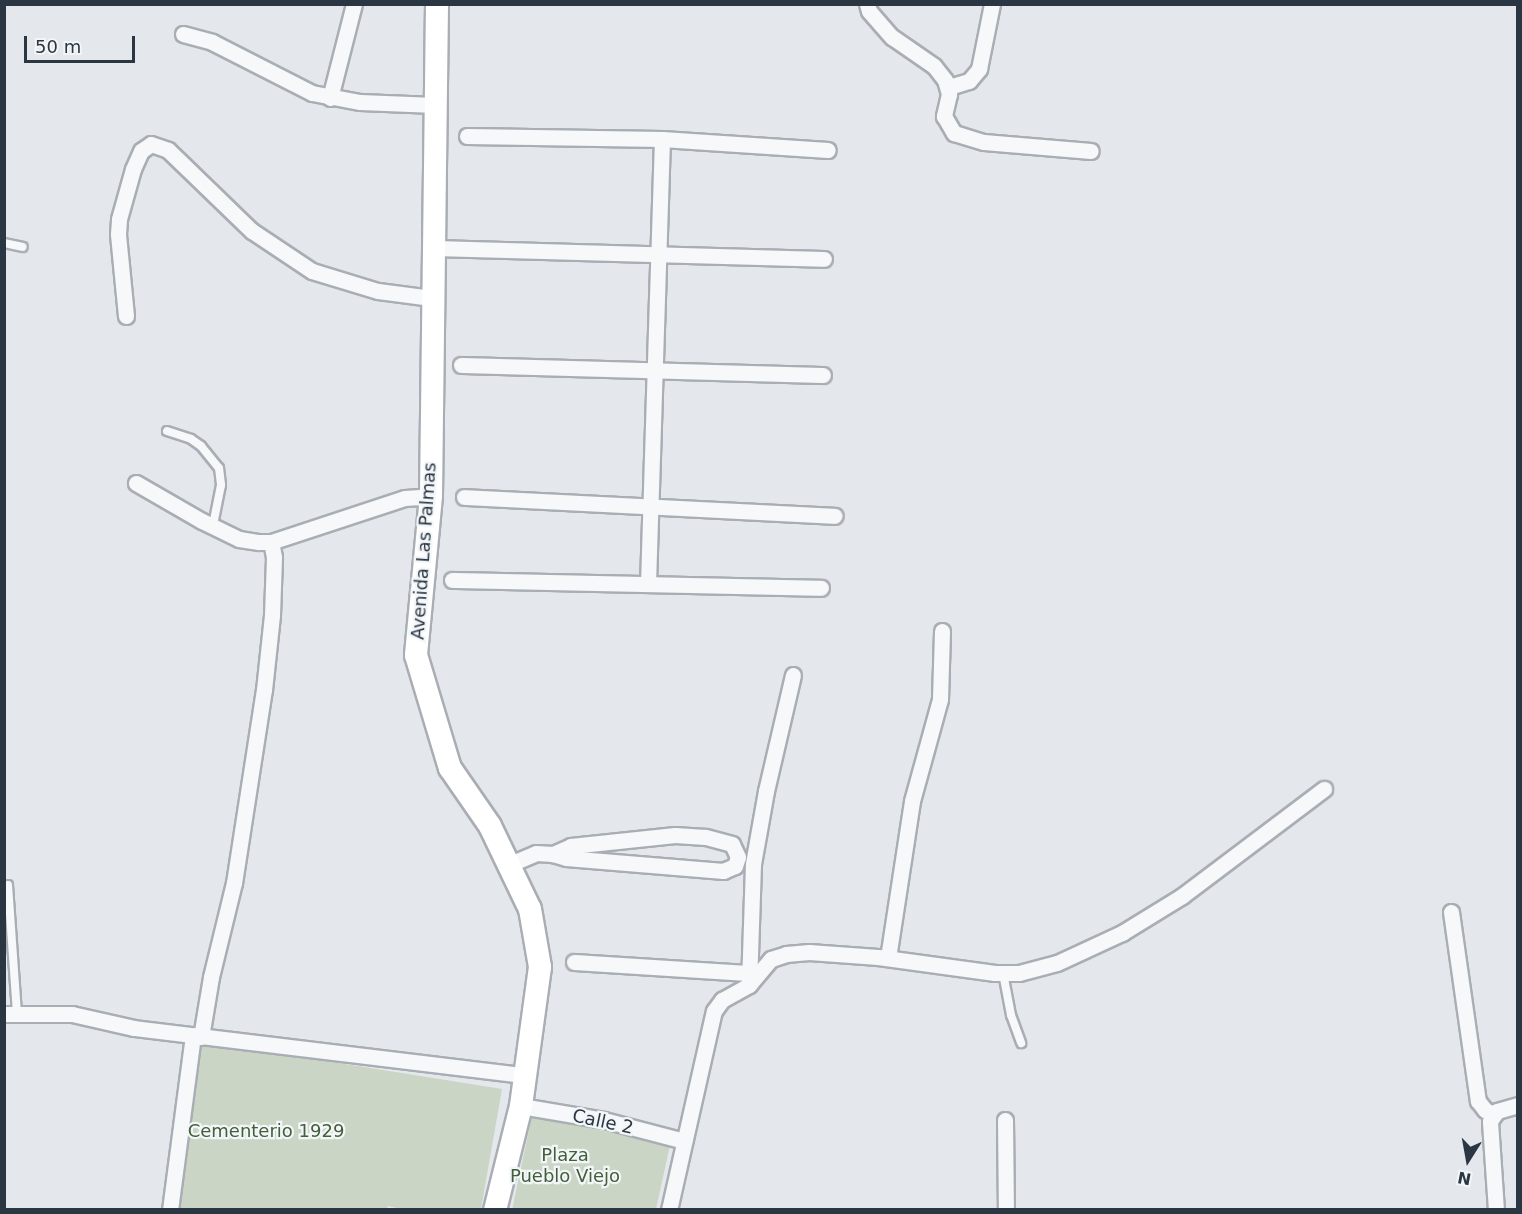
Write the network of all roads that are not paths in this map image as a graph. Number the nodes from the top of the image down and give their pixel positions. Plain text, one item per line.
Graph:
1 (354, 4) edge
2 (437, 4) edge
3 (867, 4) edge
4 (992, 4) edge
5 (183, 33) dead end
6 (949, 87) junction
7 (330, 98) junction
8 (435, 105) junction
9 (467, 136) dead end
10 (662, 139) junction
11 (828, 150) dead end
12 (1091, 151) dead end
13 (4, 243) edge
14 (23, 247) dead end
15 (433, 248) junction
16 (659, 256) junction
17 (824, 259) dead end
18 (432, 298) junction
19 (126, 316) dead end
20 (461, 365) dead end
21 (656, 371) junction
22 (823, 375) dead end
23 (167, 431) dead end
24 (136, 483) dead end
25 (431, 496) junction
26 (464, 497) dead end
27 (652, 506) junction
28 (835, 516) dead end
29 (213, 525) junction
30 (271, 542) junction
31 (452, 580) dead end
32 (648, 584) junction
33 (821, 588) dead end
34 (942, 631) dead end
35 (793, 675) dead end
36 (1324, 789) dead end
37 (553, 854) junction
38 (508, 865) junction
39 (8, 885) dead end
40 (1451, 912) dead end
41 (888, 958) junction
42 (574, 962) dead end
43 (1003, 973) junction
44 (748, 979) junction
45 (11, 1014) edge
46 (197, 1036) junction
47 (1021, 1043) dead end
48 (524, 1075) junction
49 (1518, 1105) edge
50 (521, 1106) junction
51 (1494, 1114) junction
52 (1005, 1120) dead end
53 (684, 1141) junction
54 (170, 1209) edge
55 (495, 1209) edge
56 (669, 1209) edge
57 (1006, 1209) edge
58 (1496, 1209) edge

1 - 7 street
2 - 8 street, Avenida Las Palmas
3 - 6 street
4 - 6 street
5 - 7 street
6 - 12 street
7 - 8 street
8 - 15 street, Avenida Las Palmas
9 - 10 street
10 - 11 street
10 - 16 street
13 - 14 lane
15 - 16 street
15 - 18 street, Avenida Las Palmas
16 - 17 street
16 - 21 street
18 - 19 street
18 - 25 street, Avenida Las Palmas
20 - 21 street
21 - 22 street
21 - 27 street
23 - 29 lane
24 - 29 street
25 - 30 street
25 - 38 street, Avenida Las Palmas
26 - 27 street
27 - 28 street
27 - 32 street
29 - 30 street
30 - 46 street
31 - 32 street
32 - 33 street
34 - 41 street
35 - 44 street
36 - 43 street
37 - 37 street
37 - 38 street
38 - 48 street, Avenida Las Palmas
39 - 45 lane
40 - 51 street
41 - 43 street
41 - 44 street
42 - 44 street
43 - 47 lane
44 - 53 street
45 - 46 street
46 - 48 street
46 - 54 street
48 - 50 street, Avenida Las Palmas
49 - 51 street
50 - 53 street, Calle 2
50 - 55 street, Avenida Las Palmas
51 - 58 street
52 - 57 street
53 - 56 street

